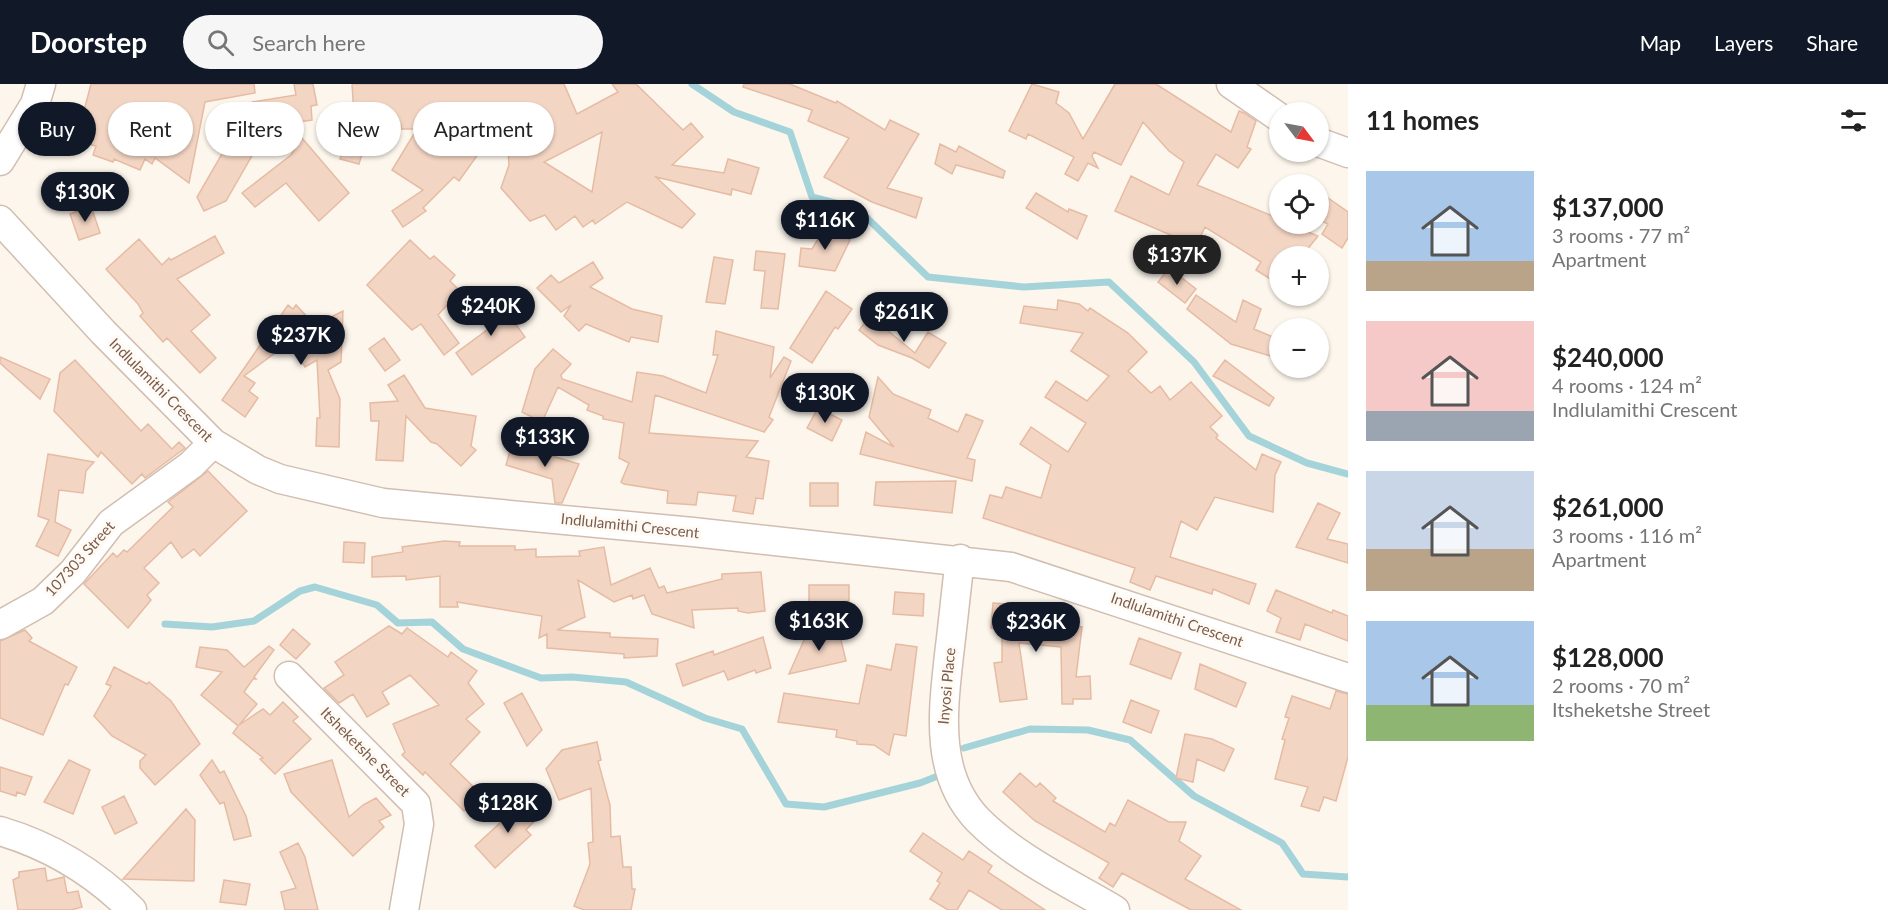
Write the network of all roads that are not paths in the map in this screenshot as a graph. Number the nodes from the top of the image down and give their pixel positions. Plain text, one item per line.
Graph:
1 (41, 84) edge
2 (1231, 84) edge
3 (1269, 110) edge
4 (1329, 146) edge
5 (1348, 153) edge
6 (0, 161) edge
7 (0, 220) edge
8 (213, 443) junction
9 (960, 559) junction
10 (0, 625) edge
11 (289, 676) dead end
12 (1348, 678) edge
13 (0, 831) edge
14 (132, 910) edge
15 (404, 910) edge
16 (1116, 910) edge

1 - 6 street
2 - 3 street
4 - 5 street
7 - 8 street, Indlulamithi Crescent
8 - 9 street, Indlulamithi Crescent
8 - 10 street, 107303 Street
9 - 12 street, Indlulamithi Crescent
9 - 16 street, Inyosi Place
11 - 15 street, Itsheketshe Street
13 - 14 street

